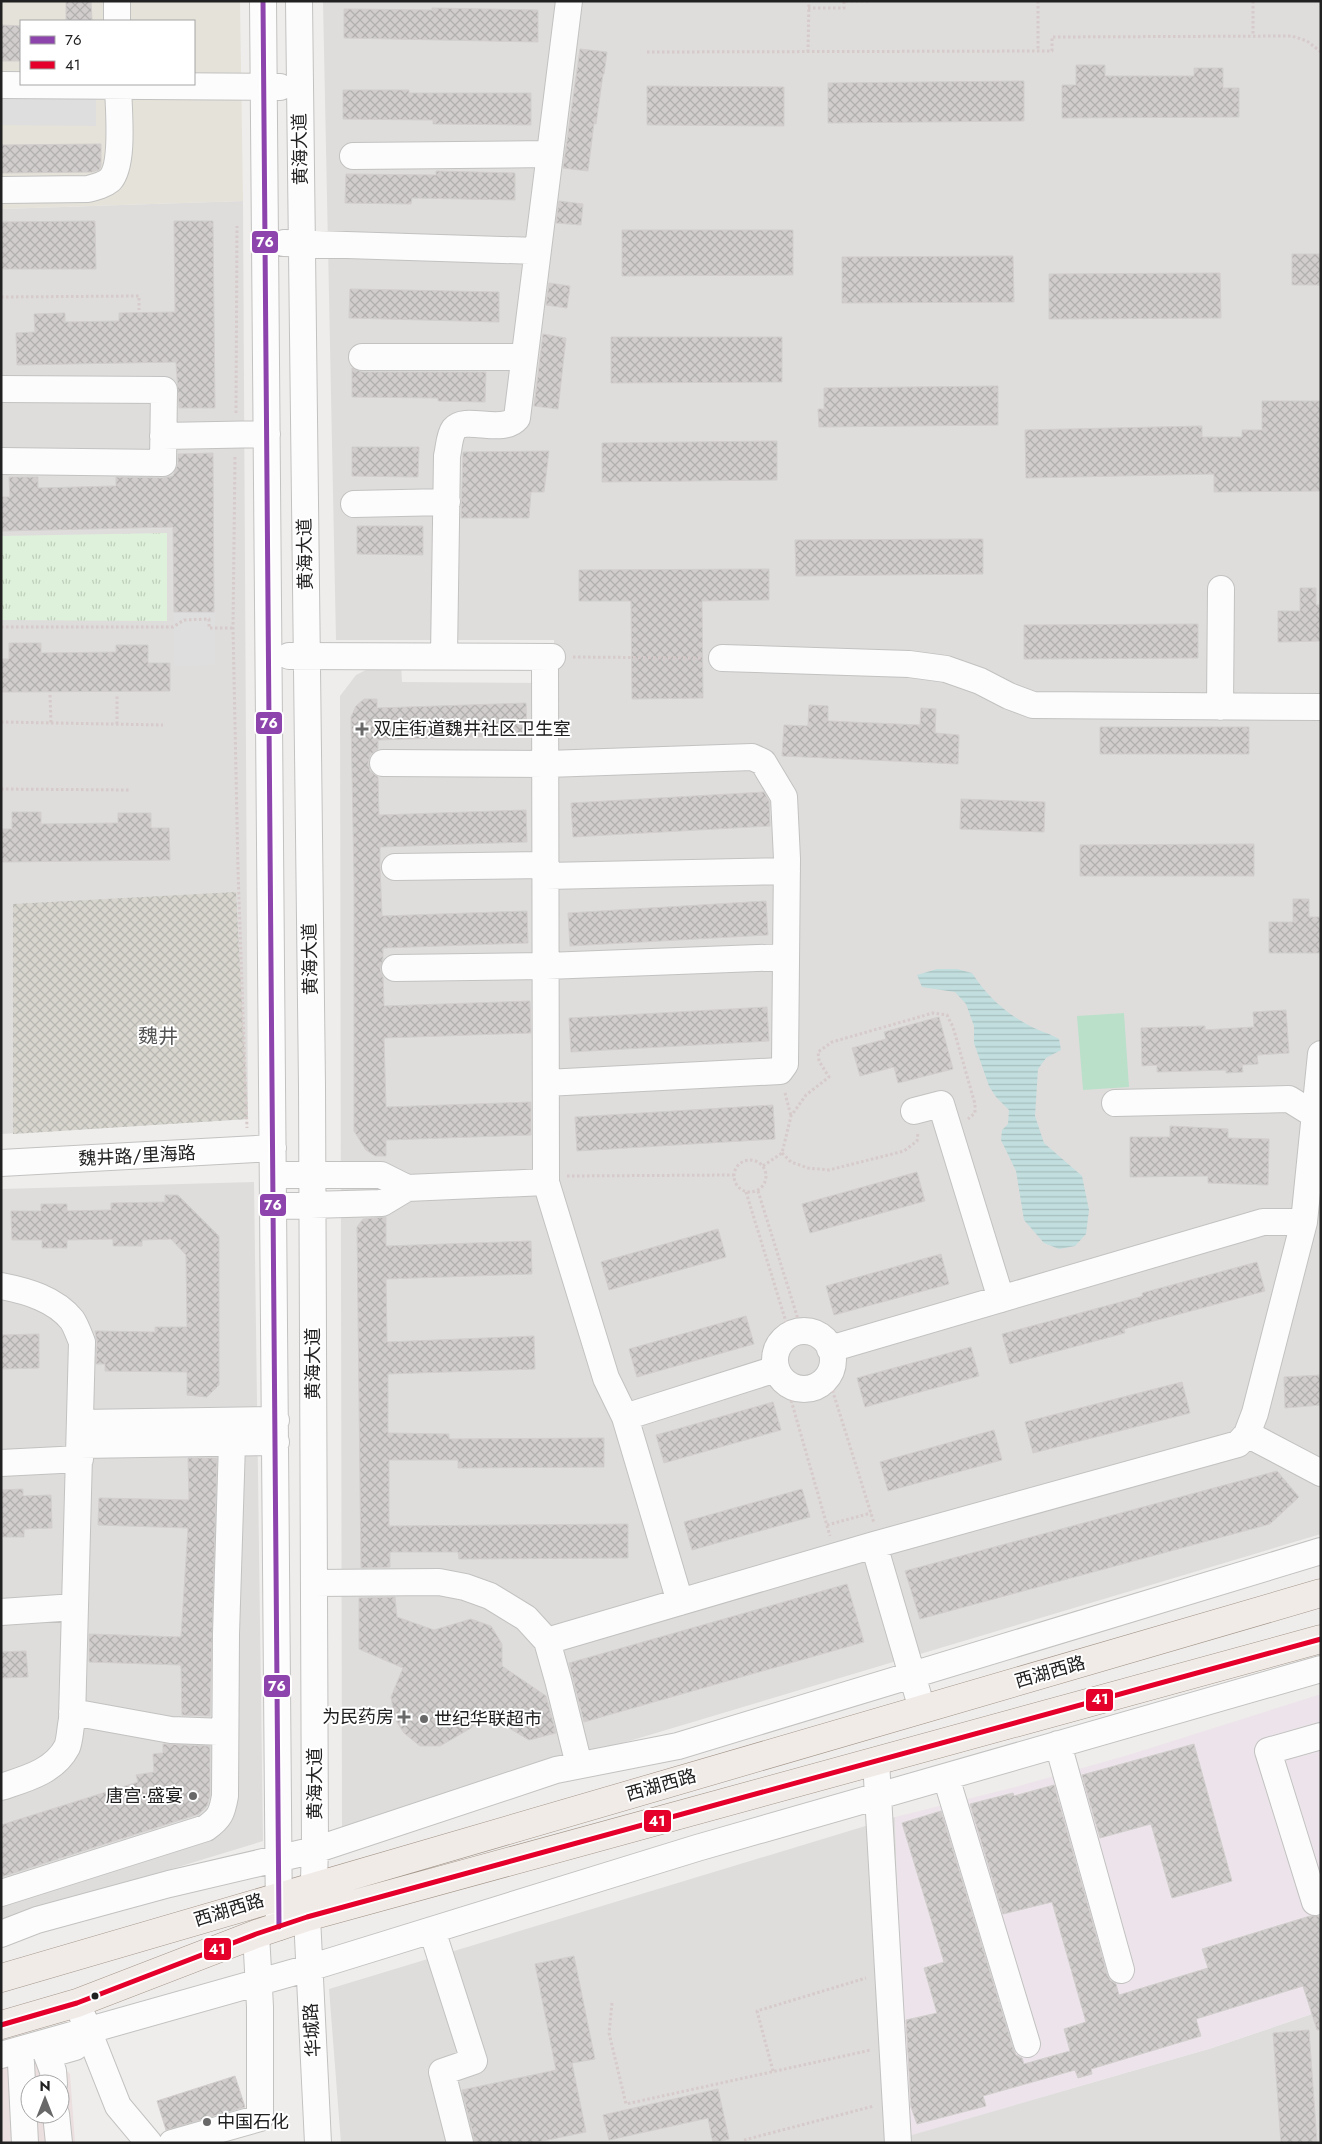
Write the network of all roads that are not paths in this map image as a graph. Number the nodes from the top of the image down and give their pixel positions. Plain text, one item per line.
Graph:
1 (117, 1) edge
2 (264, 1) edge
3 (299, 1) edge
4 (569, 1) edge
5 (118, 20) edge
6 (1, 85) edge
7 (118, 85) edge
8 (264, 87) junction
9 (300, 87) junction
10 (550, 154) junction
11 (353, 156) dead end
12 (1, 190) edge
13 (266, 243) junction
14 (302, 243) junction
15 (537, 251) junction
16 (362, 357) dead end
17 (524, 357) junction
18 (1, 389) edge
19 (267, 426) junction
20 (164, 428) junction
21 (1, 461) edge
22 (447, 502) junction
23 (354, 504) dead end
24 (1221, 589) dead end
25 (268, 656) junction
26 (306, 656) junction
27 (444, 656) junction
28 (722, 658) road end
29 (1220, 707) junction
30 (1321, 707) edge
31 (383, 763) dead end
32 (547, 764) junction
33 (395, 867) dead end
34 (546, 871) junction
35 (787, 871) junction
36 (786, 957) junction
37 (546, 966) junction
38 (395, 968) dead end
39 (1321, 1054) edge
40 (546, 1083) junction
41 (1115, 1103) dead end
42 (914, 1111) road end
43 (1314, 1115) junction
44 (273, 1148) junction
45 (1, 1163) edge
46 (274, 1175) junction
47 (313, 1175) junction
48 (546, 1179) junction
49 (408, 1188) junction
50 (313, 1205) junction
51 (274, 1206) junction
52 (1304, 1222) junction
53 (1, 1286) edge
54 (1000, 1300) junction
55 (830, 1349) junction
56 (781, 1376) junction
57 (625, 1417) junction
58 (276, 1431) junction
59 (1247, 1434) junction
60 (80, 1442) junction
61 (232, 1443) junction
62 (1, 1463) edge
63 (1321, 1473) edge
64 (877, 1544) junction
65 (1321, 1551) edge
66 (314, 1584) junction
67 (1321, 1593) edge
68 (680, 1602) junction
69 (75, 1608) junction
70 (1, 1612) edge
71 (1321, 1638) edge
72 (547, 1641) junction
73 (913, 1675) junction
74 (1319, 1676) edge
75 (922, 1709) junction
76 (72, 1712) junction
77 (225, 1732) junction
78 (1321, 1736) edge
79 (1058, 1744) junction
80 (876, 1761) junction
81 (579, 1765) junction
82 (946, 1777) junction
83 (1, 1787) edge
84 (878, 1796) junction
85 (315, 1850) junction
86 (280, 1858) junction
87 (313, 1886) junction
88 (1, 1893) edge
89 (280, 1895) junction
90 (1321, 1900) edge
91 (310, 1917) junction
92 (268, 1930) junction
93 (432, 1930) junction
94 (1, 1934) edge
95 (309, 1968) junction
96 (1121, 1970) dead end
97 (1, 1978) edge
98 (258, 1983) junction
99 (77, 2003) junction
100 (35, 2015) junction
101 (1, 2025) edge
102 (91, 2037) junction
103 (1026, 2044) dead end
104 (45, 2050) junction
105 (8, 2062) edge
106 (53, 2074) edge
107 (57, 2124) edge
108 (25, 2143) edge
109 (59, 2143) edge
110 (149, 2143) edge
111 (172, 2143) edge
112 (318, 2143) edge
113 (460, 2143) edge
114 (898, 2143) edge

1 - 5 street
2 - 8 street, 黄海大道
3 - 9 street, 黄海大道
4 - 10 street
6 - 7 street
7 - 8 street
7 - 12 street
8 - 9 street
8 - 13 street, 黄海大道
9 - 14 street, 黄海大道
10 - 11 street
10 - 15 street
13 - 14 street
13 - 19 street, 黄海大道
14 - 15 street
14 - 26 street, 黄海大道
15 - 17 street
16 - 17 street
17 - 22 street
18 - 20 street
19 - 20 street
19 - 25 street, 黄海大道
20 - 21 street
22 - 23 street
22 - 27 street
24 - 29 street
25 - 26 street
25 - 44 street, 黄海大道
26 - 27 street
26 - 47 street, 黄海大道
27 - 32 street
28 - 29 street
29 - 30 street
31 - 32 street
32 - 34 street
32 - 35 street
33 - 34 street
34 - 35 street
34 - 37 street
35 - 36 street
36 - 37 street
36 - 40 street
37 - 38 street
37 - 40 street
39 - 43 street
40 - 48 street
41 - 43 street
42 - 54 street
43 - 52 street
44 - 45 street, 魏井路/里海路
44 - 46 street, 黄海大道
46 - 47 street
46 - 51 street, 黄海大道
47 - 49 street
47 - 50 street, 黄海大道
48 - 49 street
48 - 57 street
49 - 50 street
50 - 51 street
50 - 66 street, 黄海大道
51 - 58 street, 黄海大道
52 - 54 street
52 - 59 street
53 - 60 street
54 - 55 street
55 - 56 street
55 - 56 street
56 - 57 street
57 - 68 street
58 - 60 street
58 - 61 street
58 - 86 street, 黄海大道
59 - 63 street
59 - 64 street
60 - 61 street
60 - 62 street
60 - 69 street
61 - 77 street
64 - 68 street
64 - 73 street
65 - 73 street
66 - 72 street
66 - 85 street, 黄海大道
67 - 75 main road, 西湖西路
68 - 72 street
69 - 70 street
69 - 76 street
71 - 80 main road, 西湖西路
72 - 81 street
73 - 75 street
73 - 81 street
74 - 79 street
75 - 87 main road, 西湖西路
76 - 77 street
76 - 83 street
77 - 88 street
78 - 90 street
79 - 82 street
79 - 96 street
80 - 84 street
80 - 91 main road, 西湖西路
81 - 85 street
82 - 84 street
82 - 103 street
84 - 93 street
84 - 114 street
85 - 86 street
85 - 87 street, 黄海大道
86 - 89 street, 黄海大道
86 - 94 street
87 - 89 main road, 西湖西路
87 - 91 street, 黄海大道
89 - 92 street, 黄海大道
89 - 97 main road, 西湖西路
91 - 92 main road, 西湖西路
91 - 95 street, 华城路
92 - 98 street, 黄海大道
92 - 99 main road, 西湖西路
93 - 95 street
93 - 113 street
95 - 98 street
95 - 112 street, 华城路
98 - 102 street
98 - 111 street, 黄海大道
99 - 100 main road, 西湖西路
99 - 102 street
100 - 101 main road, 西湖西路
100 - 104 street
102 - 104 street
102 - 110 street
104 - 105 street
104 - 106 street
105 - 108 street
107 - 109 street

